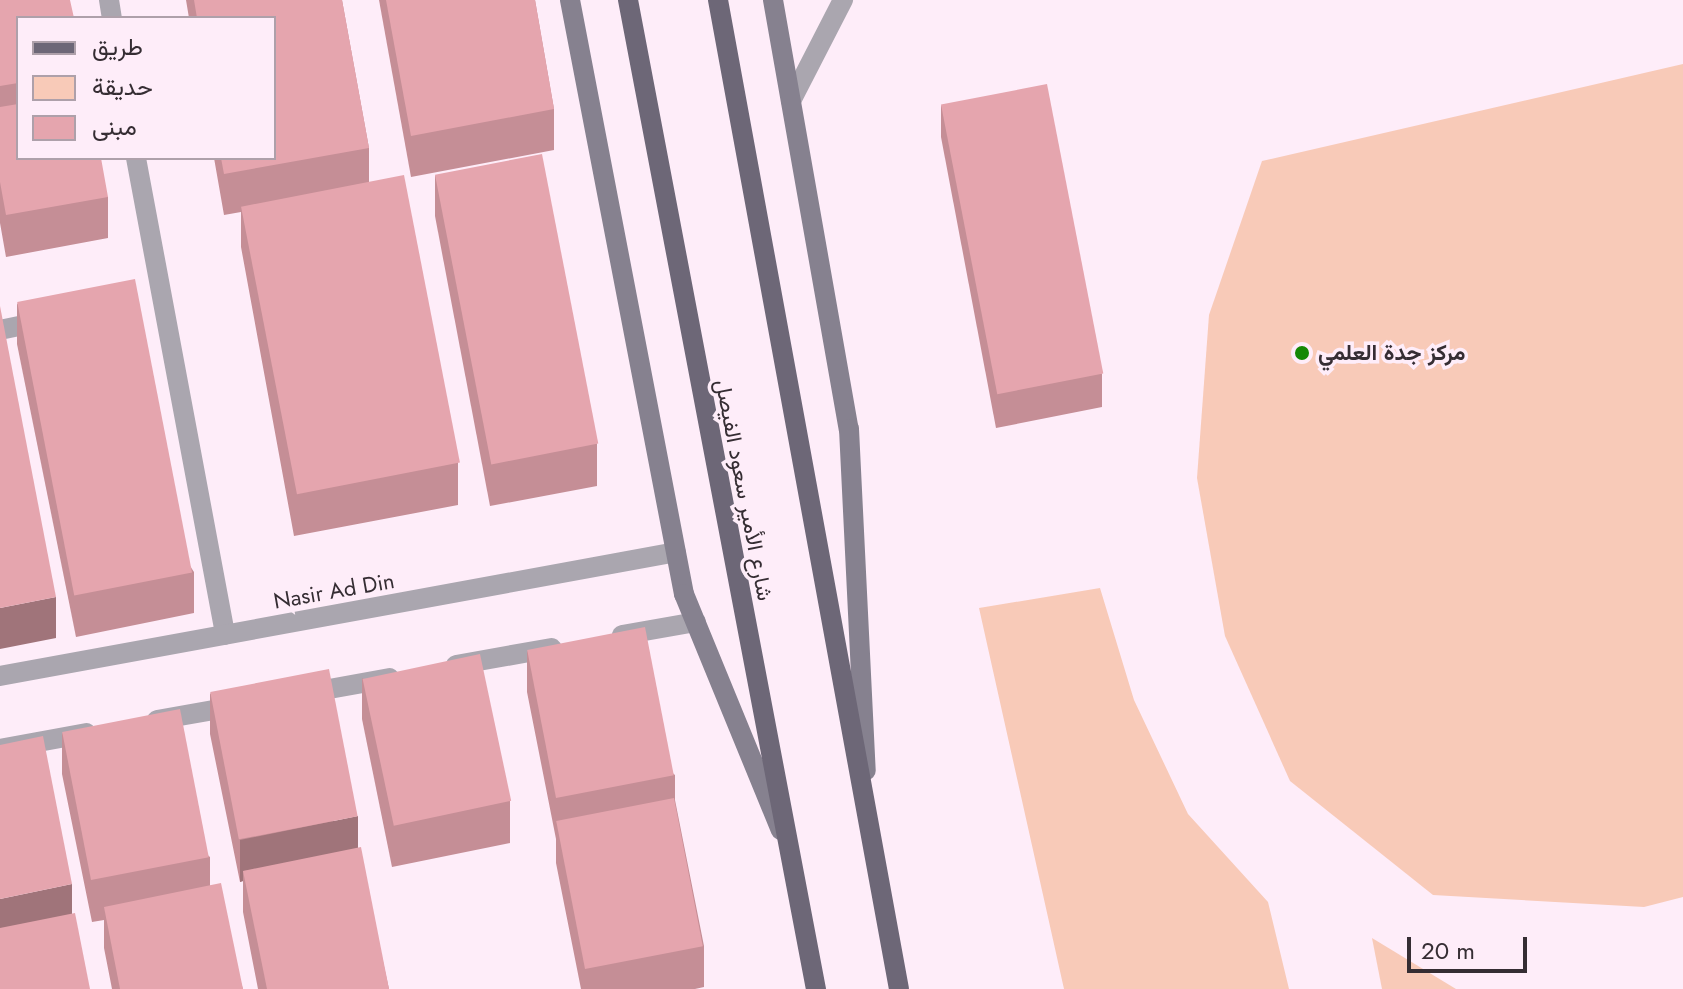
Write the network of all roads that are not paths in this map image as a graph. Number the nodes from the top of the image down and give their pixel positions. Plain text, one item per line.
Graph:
1 (570, 0) edge
2 (628, 0) edge
3 (718, 0) edge
4 (773, 0) edge
5 (843, 0) edge
6 (791, 101) junction
7 (136, 160) edge
8 (58, 318) edge
9 (0, 330) edge
10 (676, 552) junction
11 (696, 622) junction
12 (225, 635) junction
13 (603, 639) edge
14 (572, 644) edge
15 (0, 676) edge
16 (139, 723) edge
17 (108, 729) edge
18 (0, 749) edge
19 (867, 807) junction
20 (788, 848) junction
21 (816, 989) edge
22 (899, 989) edge

1 - 10 street
2 - 20 main road, شارع الأمير سعود الفيصل
3 - 19 main road
4 - 6 street
5 - 6 street
6 - 19 street
7 - 12 street
8 - 9 street
10 - 11 street
10 - 12 street, Nasir Ad Din
11 - 13 street
11 - 20 street
12 - 15 street, Nasir Ad Din
14 - 16 street
17 - 18 street
19 - 22 main road
20 - 21 main road, شارع الأمير سعود الفيصل

